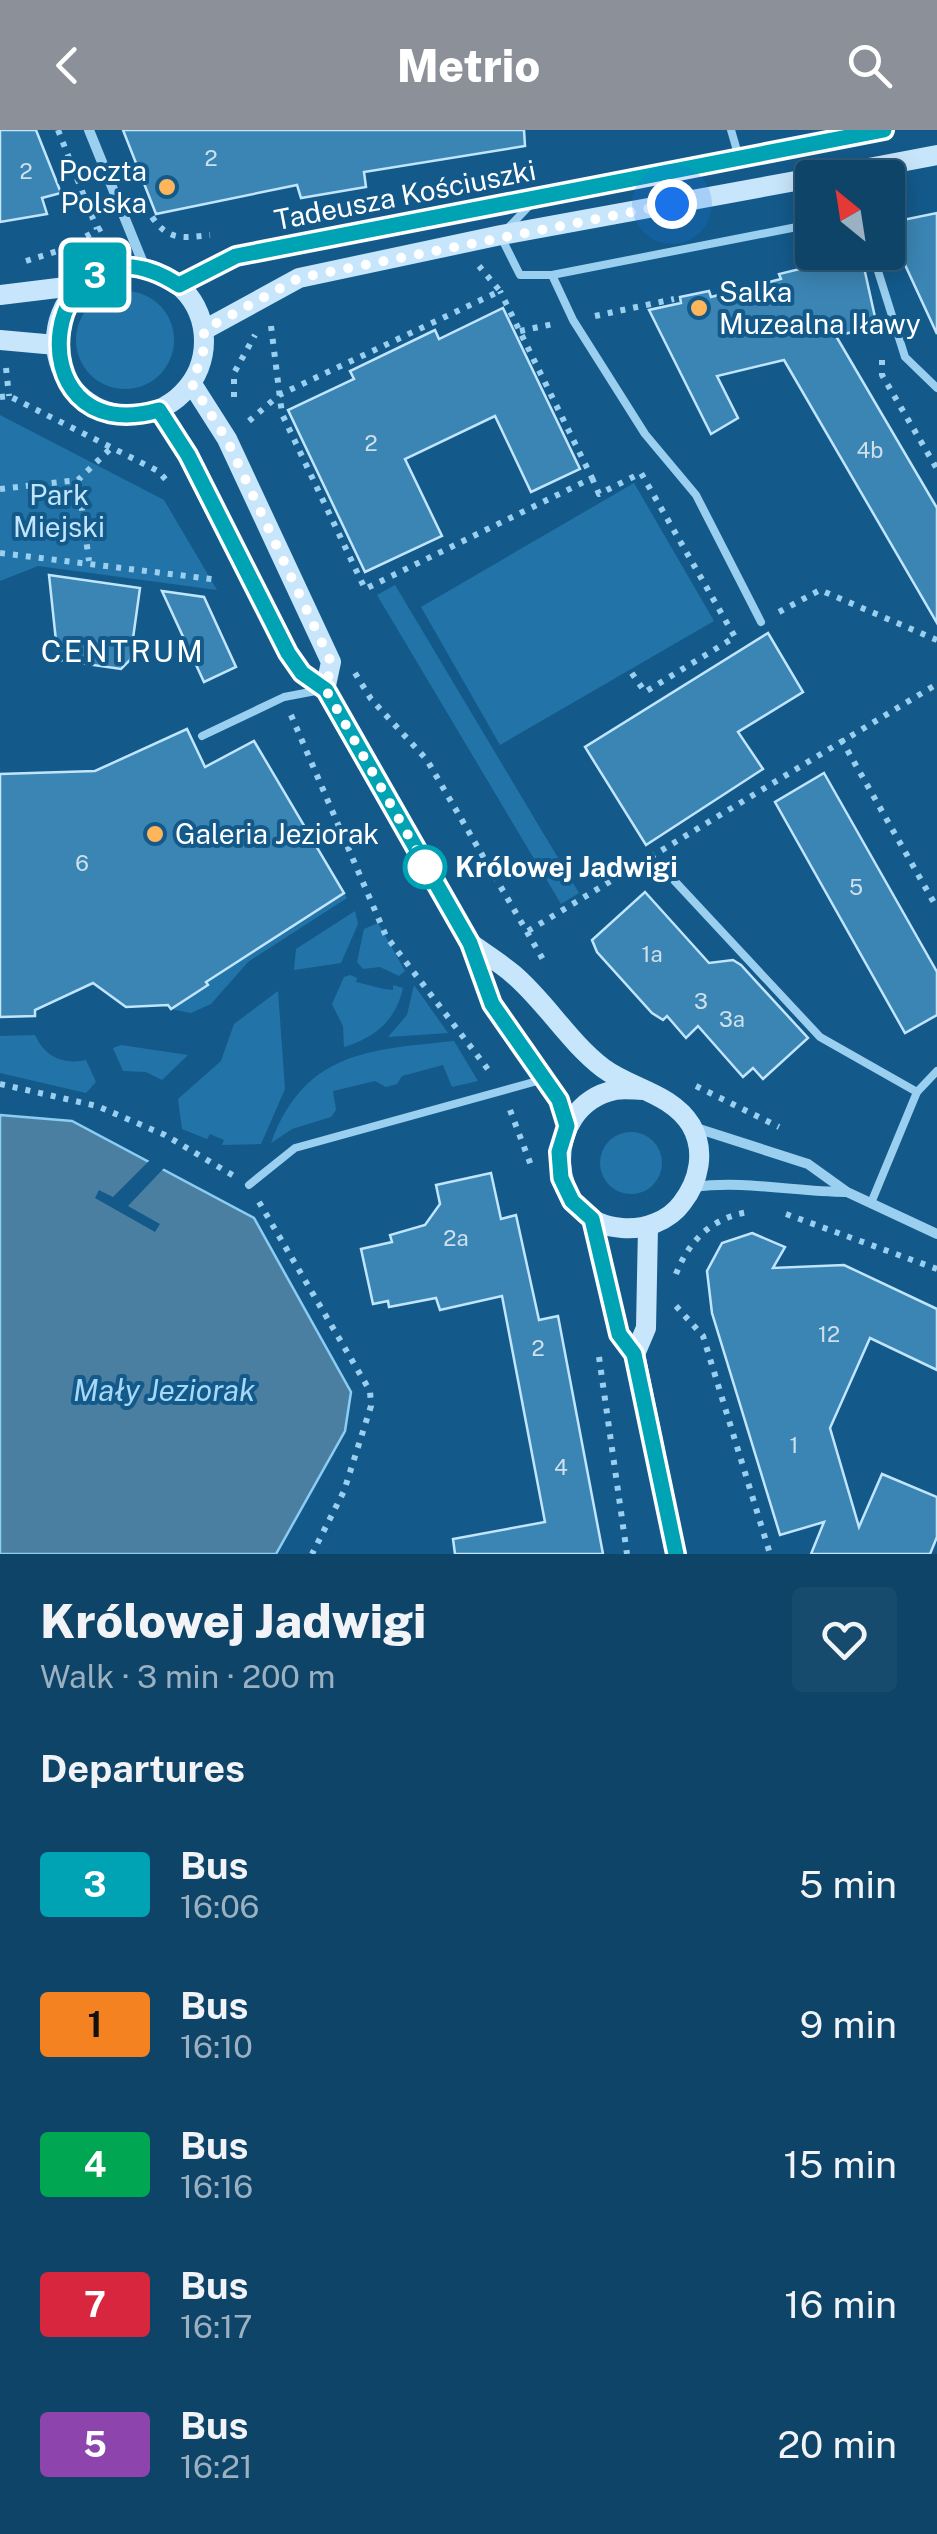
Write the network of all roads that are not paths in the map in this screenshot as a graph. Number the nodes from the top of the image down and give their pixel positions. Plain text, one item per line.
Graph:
1 (90, 130) edge
2 (731, 130) edge
3 (884, 130) edge
4 (937, 155) edge
5 (739, 158) junction
6 (905, 163) edge
7 (795, 181) edge
8 (538, 196) junction
9 (795, 227) edge
10 (501, 235) junction
11 (144, 268) junction
12 (877, 270) edge
13 (552, 275) junction
14 (82, 284) junction
15 (179, 285) junction
16 (0, 295) edge
17 (204, 330) junction
18 (0, 340) edge
19 (56, 346) junction
20 (192, 384) junction
21 (937, 388) edge
22 (159, 410) junction
23 (761, 622) dead end
24 (326, 690) junction
25 (202, 736) dead end
26 (670, 876) dead end
27 (470, 943) junction
28 (937, 1071) edge
29 (546, 1078) junction
30 (645, 1090) junction
31 (918, 1092) junction
32 (567, 1126) junction
33 (692, 1127) junction
34 (249, 1185) road end
35 (694, 1187) junction
36 (847, 1192) junction
37 (871, 1203) junction
38 (592, 1219) junction
39 (648, 1227) junction
40 (937, 1234) edge
41 (634, 1354) junction
42 (676, 1554) edge

1 - 11 street
2 - 5 lane
3 - 5 street, Tadeusza Kościuszki
4 - 6 street, Tadeusza Kościuszki
5 - 8 street, Tadeusza Kościuszki
7 - 10 street, Tadeusza Kościuszki
8 - 10 lane
8 - 15 street, Tadeusza Kościuszki
9 - 13 lane
10 - 13 lane
10 - 17 street, Tadeusza Kościuszki
11 - 14 street
11 - 15 street
12 - 21 lane
13 - 23 lane
14 - 16 street
14 - 19 street
15 - 17 street
17 - 20 street
18 - 19 street
19 - 22 street
20 - 22 street
20 - 24 street
22 - 24 street
24 - 25 lane
24 - 27 street
26 - 31 lane
27 - 29 street
27 - 30 street
28 - 31 lane
29 - 32 street
29 - 34 lane
30 - 32 street
30 - 33 street
31 - 37 lane
32 - 38 street
33 - 35 street
33 - 36 street
35 - 36 street
35 - 39 street
36 - 37 street
37 - 40 street
38 - 39 street
38 - 41 street
39 - 41 street
41 - 42 street

